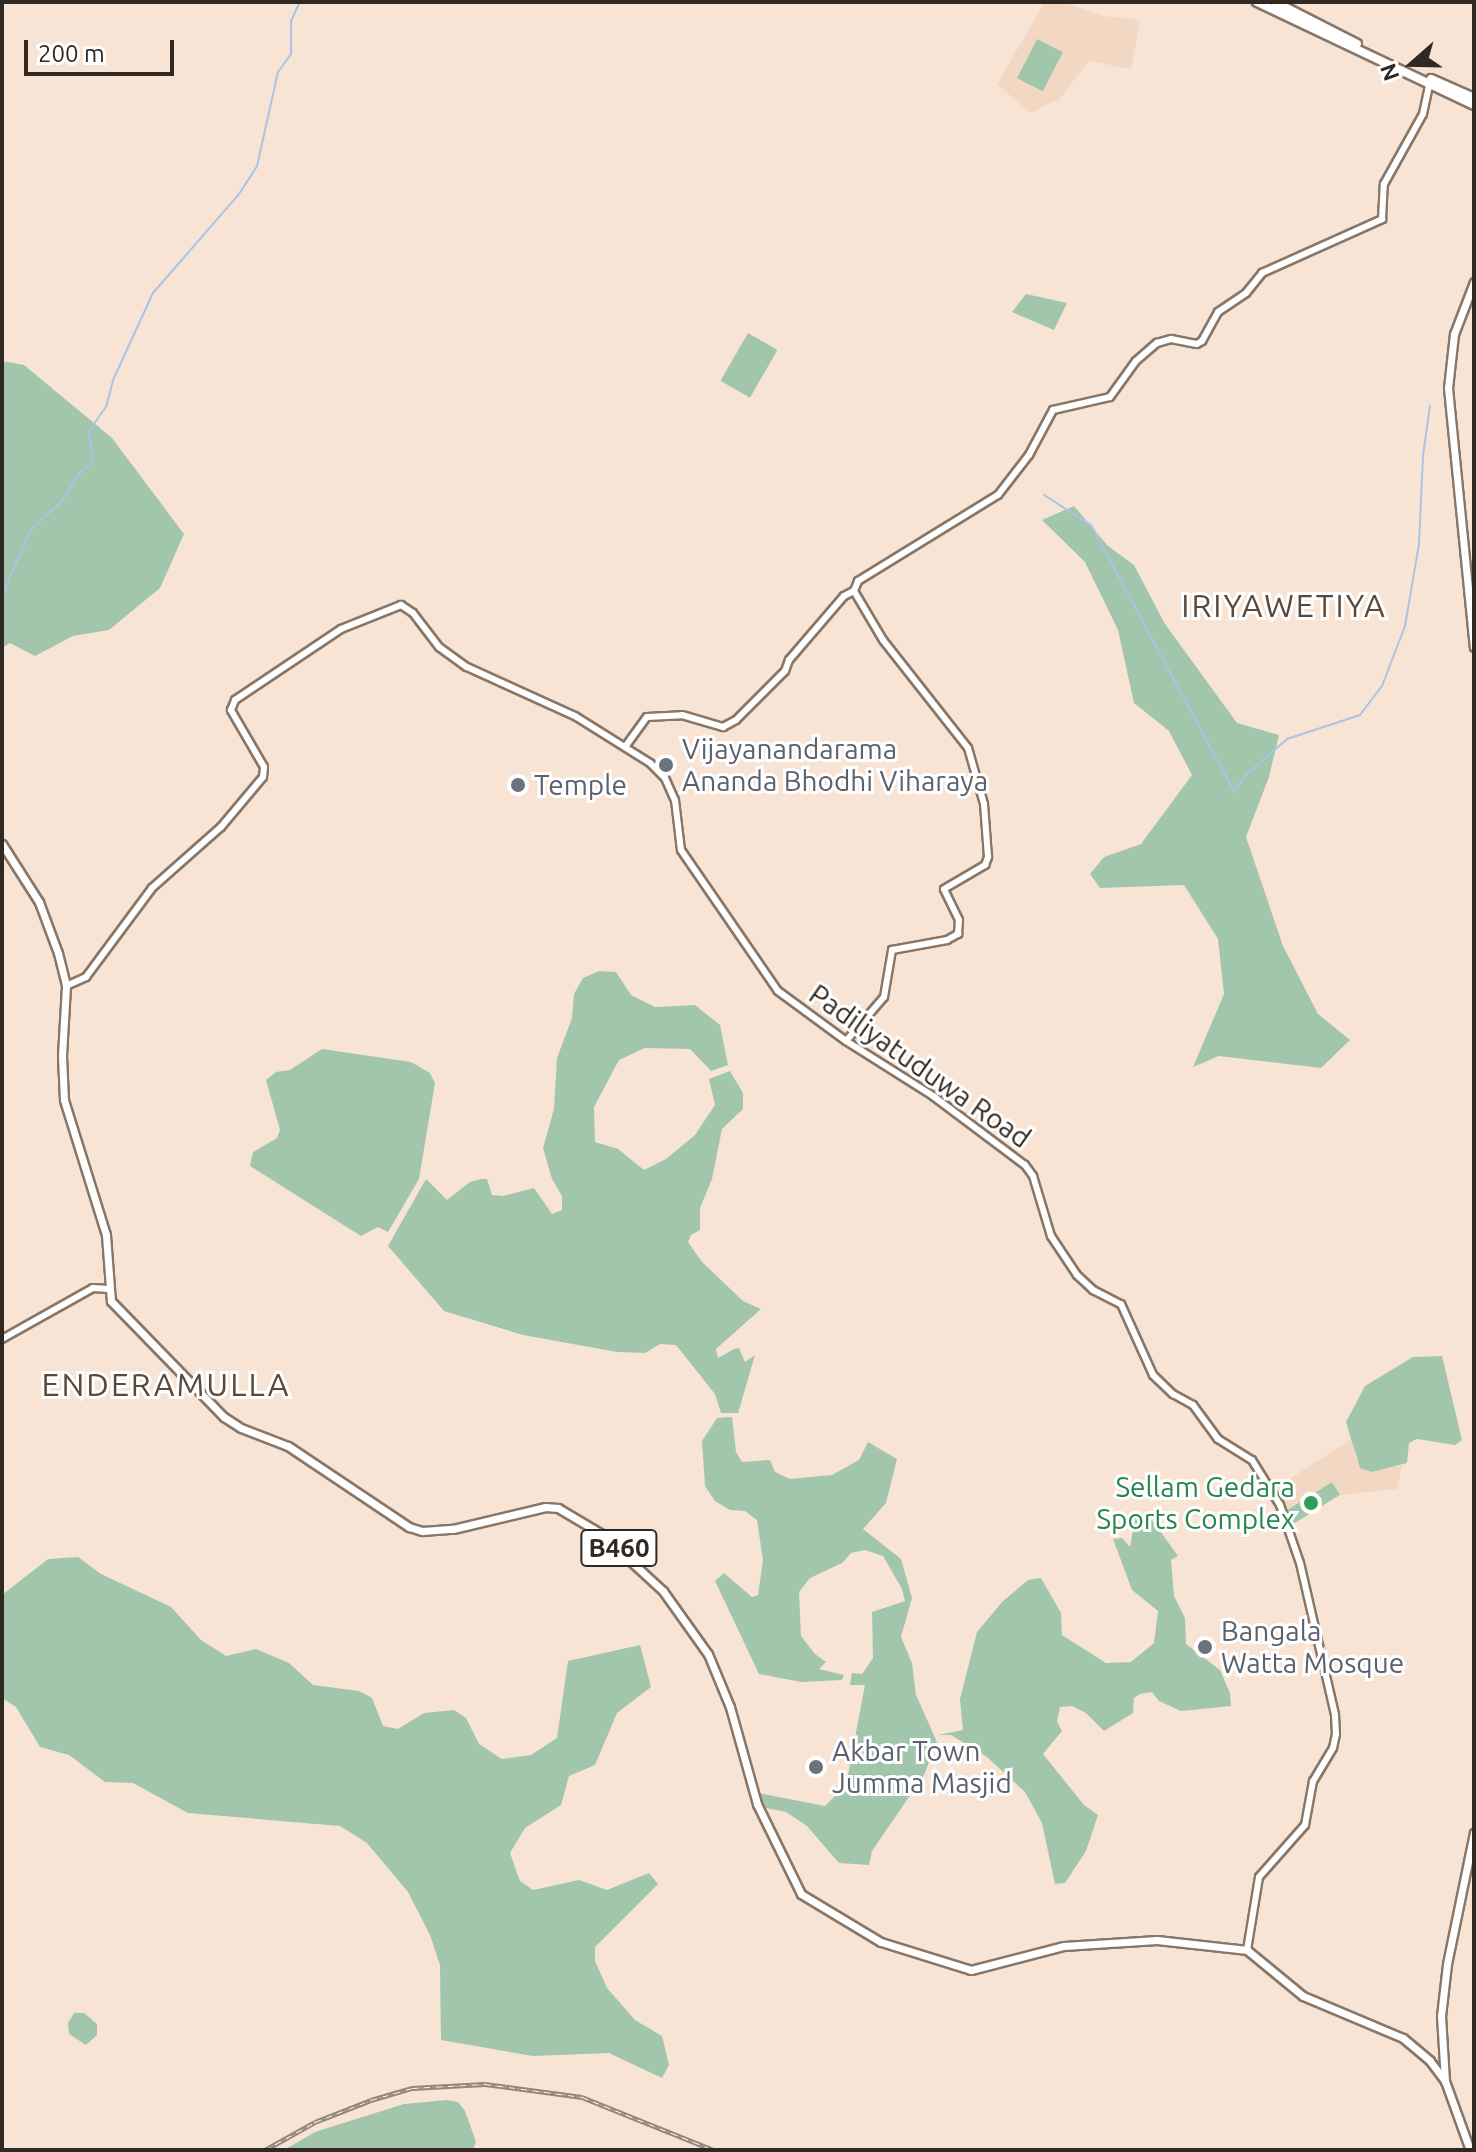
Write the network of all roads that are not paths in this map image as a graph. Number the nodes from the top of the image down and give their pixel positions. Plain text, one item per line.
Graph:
1 (1275, 2) edge
2 (1289, 2) edge
3 (1263, 3) edge
4 (1295, 11) junction
5 (1429, 85) junction
6 (1474, 98) edge
7 (1474, 105) edge
8 (1474, 282) edge
9 (854, 591) junction
10 (1474, 647) edge
11 (625, 747) junction
12 (2, 844) edge
13 (66, 986) junction
14 (846, 1041) junction
15 (109, 1289) junction
16 (2, 1339) edge
17 (1474, 1833) edge
18 (1247, 1950) junction
19 (1445, 2081) junction
20 (1470, 2150) edge

1 - 4 highway
2 - 4 main road
3 - 5 highway
4 - 6 highway
5 - 7 highway
5 - 9 street
8 - 10 main road
9 - 11 street
9 - 14 street
11 - 13 street, Padiliyatuduwa Road
11 - 14 street, Padiliyatuduwa Road
12 - 13 main road, B460
13 - 15 main road, B460
14 - 18 street, Padiliyatuduwa Road
15 - 16 street
15 - 18 main road, B460
17 - 19 main road
18 - 19 main road
19 - 20 main road

